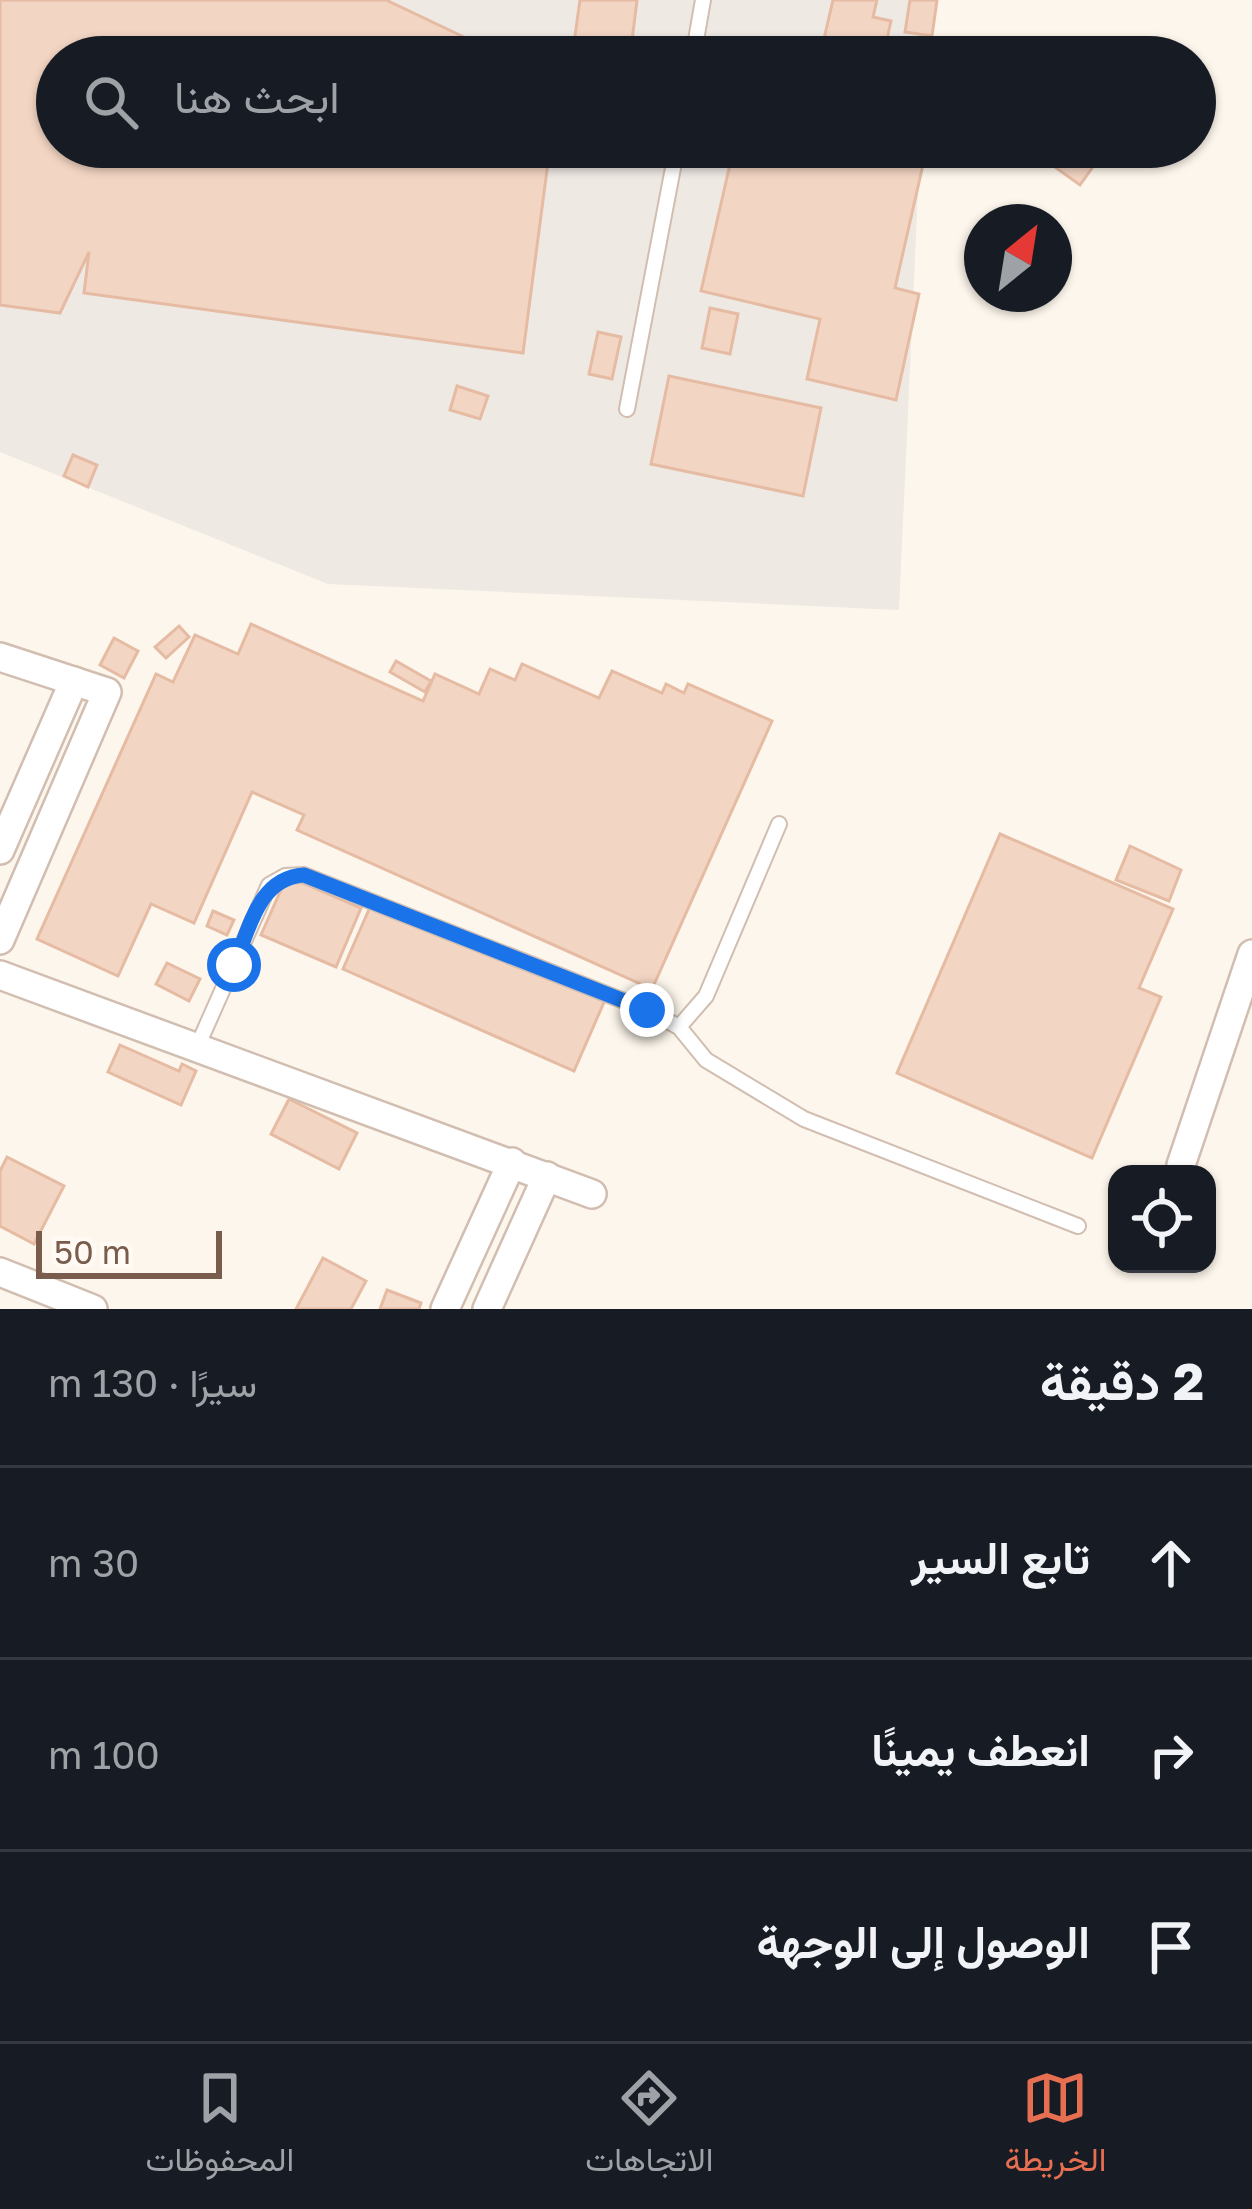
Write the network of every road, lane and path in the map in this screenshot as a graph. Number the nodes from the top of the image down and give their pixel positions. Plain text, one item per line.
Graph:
1 (703, 0) edge
2 (697, 36) edge
3 (673, 168) edge
4 (627, 409) dead end
5 (0, 657) edge
6 (74, 681) junction
7 (779, 824) dead end
8 (0, 850) edge
9 (0, 940) edge
10 (1252, 954) edge
11 (0, 975) edge
12 (679, 1027) junction
13 (198, 1046) junction
14 (512, 1162) junction
15 (1181, 1165) dead end
16 (547, 1176) junction
17 (592, 1194) dead end
18 (1078, 1226) dead end
19 (0, 1272) edge
20 (93, 1309) edge
21 (445, 1309) edge
22 (487, 1309) edge

1 - 2 lane
3 - 4 lane
5 - 6 street
6 - 8 street
6 - 9 street
7 - 12 lane
10 - 15 street
11 - 13 street
12 - 13 lane
12 - 18 lane
13 - 14 street
14 - 16 street
14 - 21 street
16 - 17 street
16 - 22 street
19 - 20 street

